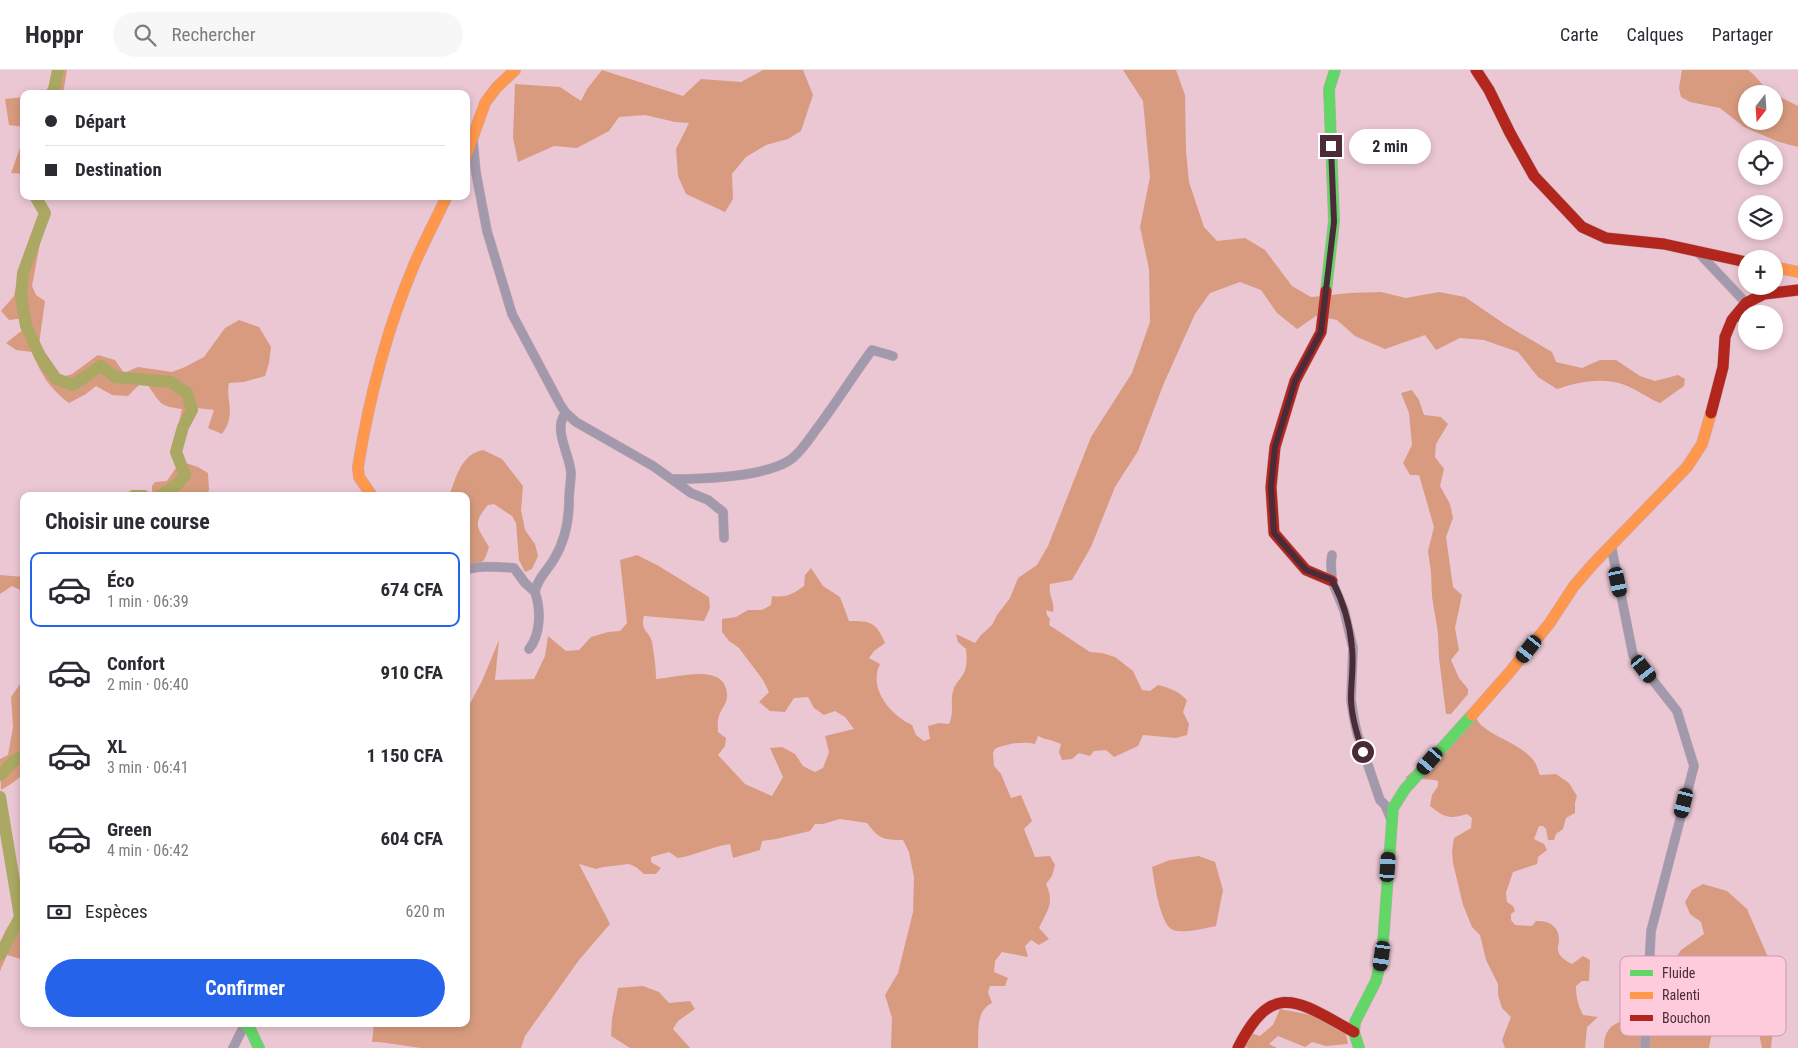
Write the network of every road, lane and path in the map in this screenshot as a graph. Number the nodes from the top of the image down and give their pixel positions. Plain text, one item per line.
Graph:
1 (515, 70) edge
2 (1335, 70) edge
3 (1476, 70) edge
4 (473, 141) junction
5 (470, 147) edge
6 (446, 200) edge
7 (1698, 252) junction
8 (1738, 260) edge
9 (1783, 269) edge
10 (1798, 272) edge
11 (1798, 290) edge
12 (1746, 303) junction
13 (894, 356) dead end
14 (566, 413) junction
15 (670, 479) junction
16 (369, 492) edge
17 (724, 538) dead end
18 (1610, 545) junction
19 (1332, 555) dead end
20 (470, 569) edge
21 (1332, 580) junction
22 (534, 592) junction
23 (529, 649) dead end
24 (1391, 819) junction
25 (1650, 956) edge
26 (244, 1027) edge
27 (247, 1027) edge
28 (1354, 1032) junction
29 (233, 1048) edge
30 (258, 1048) edge
31 (1238, 1048) edge
32 (1359, 1048) edge

1 - 4 street
2 - 21 street
3 - 7 street
4 - 5 street
4 - 14 street
6 - 16 street
7 - 8 street
7 - 12 street
9 - 10 street
11 - 12 street
12 - 18 street
13 - 15 street
14 - 15 street
14 - 22 street
15 - 17 street
18 - 24 street
18 - 25 street
19 - 21 street
20 - 22 street
21 - 24 street
22 - 23 street
24 - 28 street
26 - 29 street
27 - 30 street
28 - 31 street
28 - 32 street

